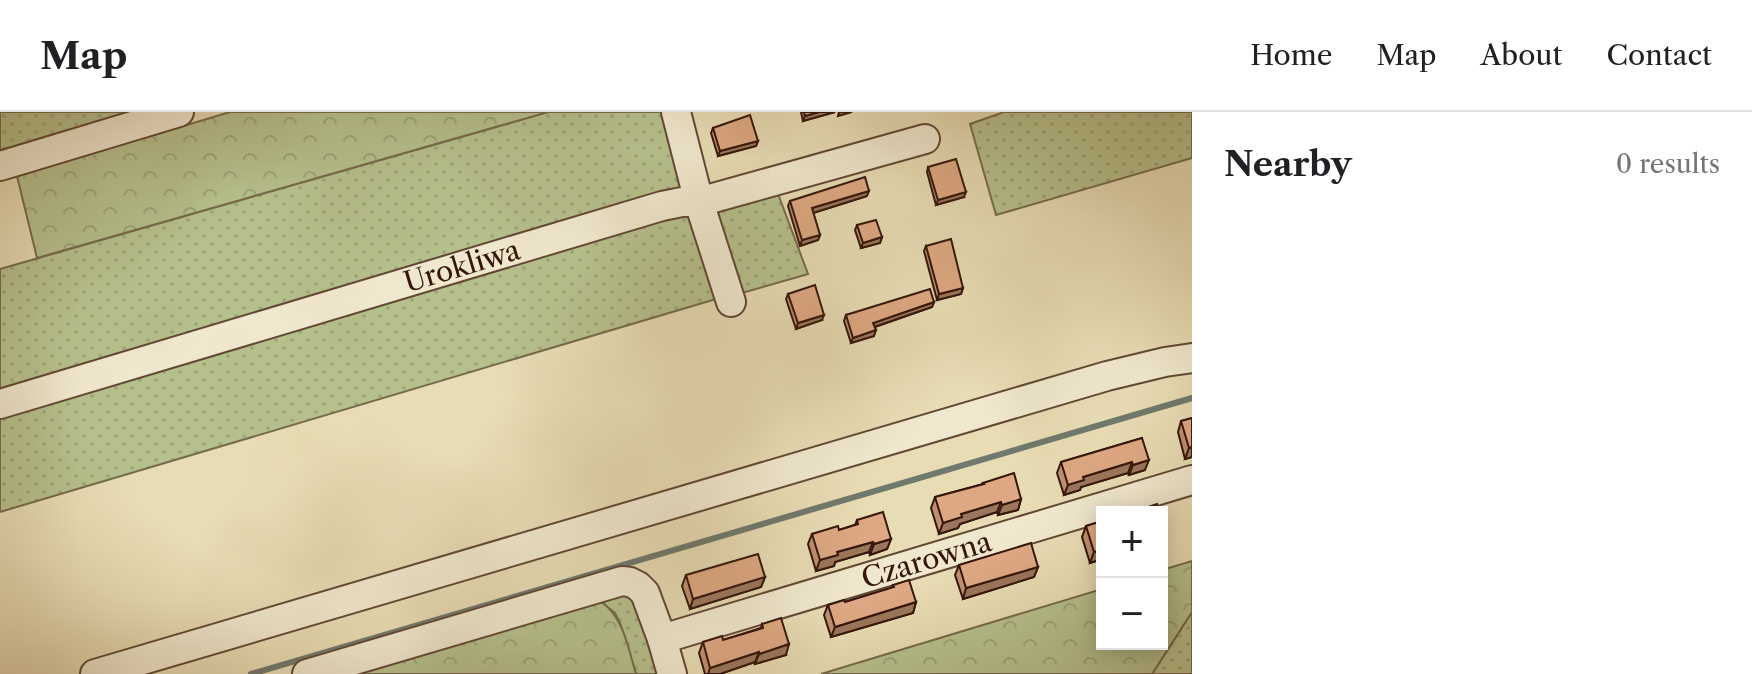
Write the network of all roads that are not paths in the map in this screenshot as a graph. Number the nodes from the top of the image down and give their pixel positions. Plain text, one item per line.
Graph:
1 (179, 112) edge
2 (676, 112) edge
3 (925, 139) dead end
4 (0, 166) edge
5 (699, 202) junction
6 (731, 302) dead end
7 (1192, 358) edge
8 (0, 404) edge
9 (1192, 480) edge
10 (662, 639) junction
11 (95, 674) edge
12 (307, 674) edge
13 (672, 674) edge

1 - 4 street
2 - 5 street
3 - 5 street, Urokliwa
5 - 6 street
5 - 8 street, Urokliwa
7 - 11 street
9 - 10 street, Czarowna
10 - 12 street
10 - 13 street

